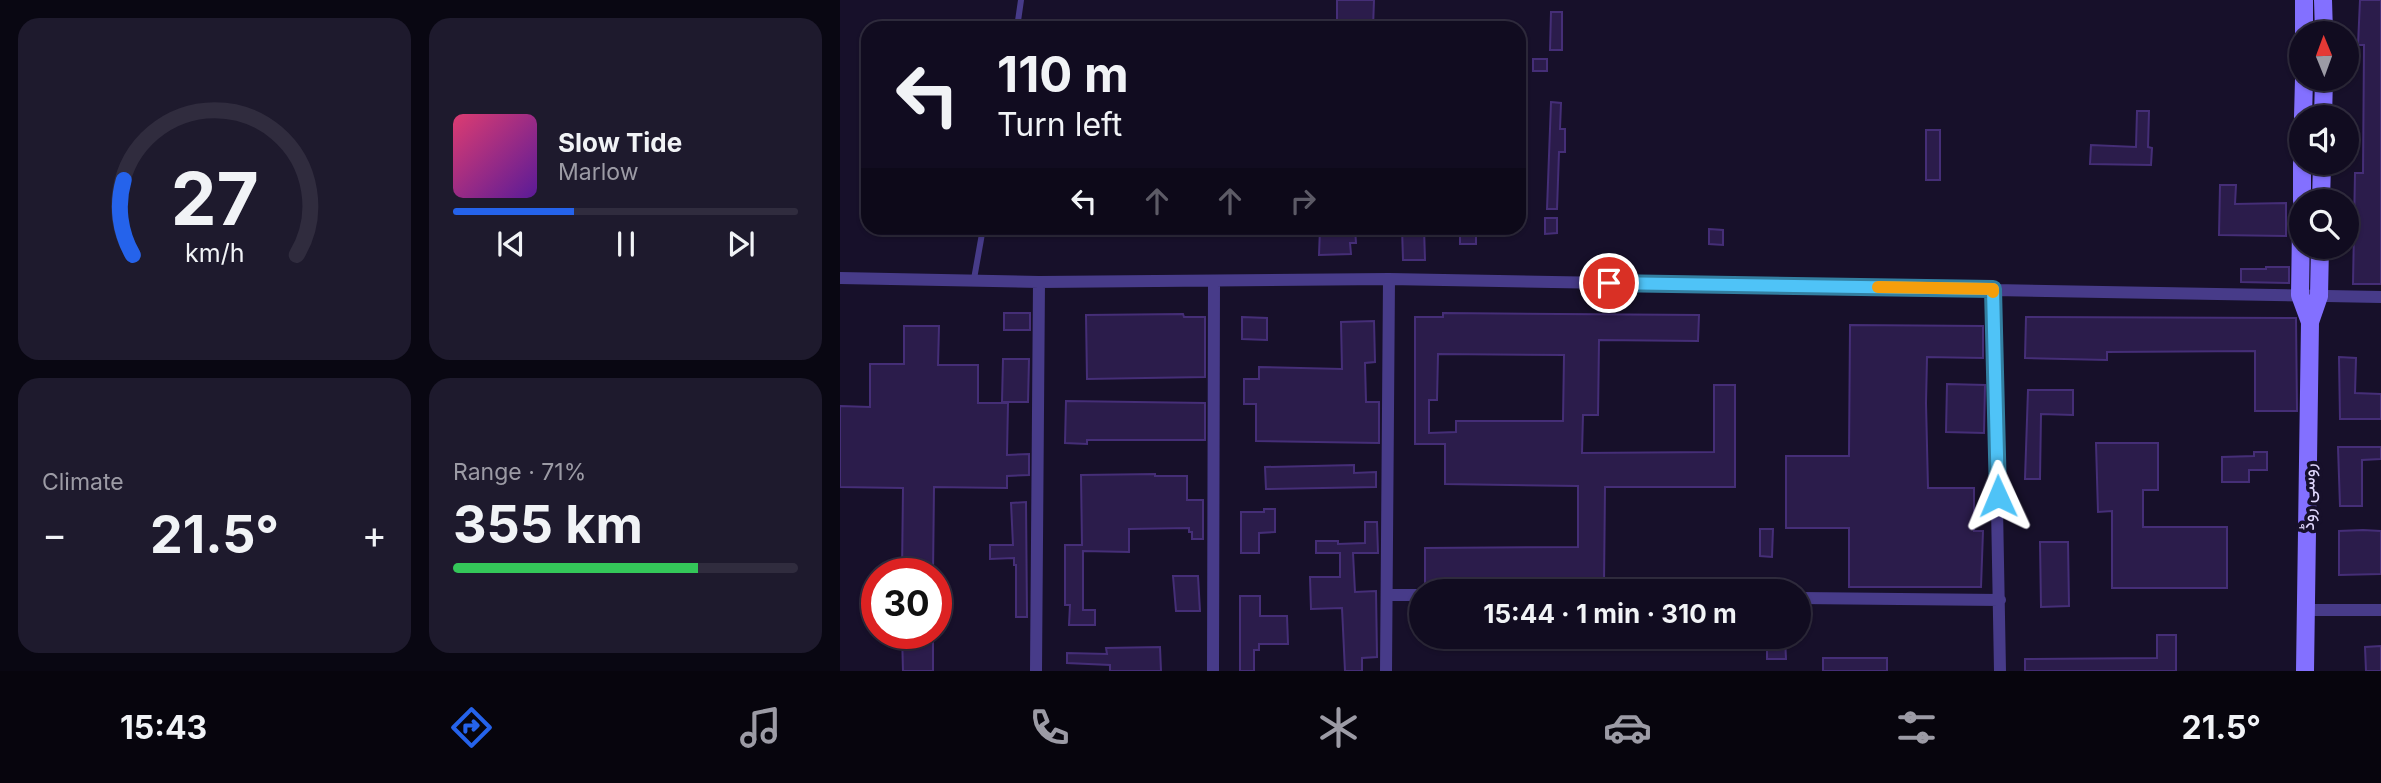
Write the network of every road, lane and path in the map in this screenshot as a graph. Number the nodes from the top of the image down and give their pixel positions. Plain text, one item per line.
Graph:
1 (1021, 0) edge
2 (2304, 0) edge
3 (2323, 0) edge
4 (1018, 21) edge
5 (2304, 21) edge
6 (2324, 21) edge
7 (982, 235) edge
8 (2301, 259) edge
9 (2320, 259) edge
10 (840, 278) edge
11 (974, 279) junction
12 (1389, 279) junction
13 (1214, 281) junction
14 (1039, 282) junction
15 (1993, 289) junction
16 (2300, 295) junction
17 (2319, 296) junction
18 (2381, 296) edge
19 (2310, 322) junction
20 (1388, 595) junction
21 (1409, 595) edge
22 (1811, 598) edge
23 (2000, 600) junction
24 (2306, 610) junction
25 (2381, 610) edge
26 (1036, 671) edge
27 (1213, 671) edge
28 (1387, 671) edge
29 (2000, 671) edge
30 (2305, 671) edge

1 - 4 lane
2 - 5 main road
3 - 6 main road
7 - 11 lane
8 - 16 main road, روسی روڈ
9 - 17 main road, روسی روڈ
10 - 11 street
11 - 14 street
12 - 13 street
12 - 15 street
12 - 20 street
13 - 14 street
13 - 27 street
14 - 26 street
15 - 16 street
15 - 23 street
16 - 17 street
16 - 19 main road, روسی روڈ
17 - 18 street
17 - 19 main road, روسی روڈ
19 - 24 main road, روسی روڈ
20 - 21 street
20 - 28 street
22 - 23 street
23 - 29 street
24 - 25 street
24 - 30 main road, روسی روڈ

